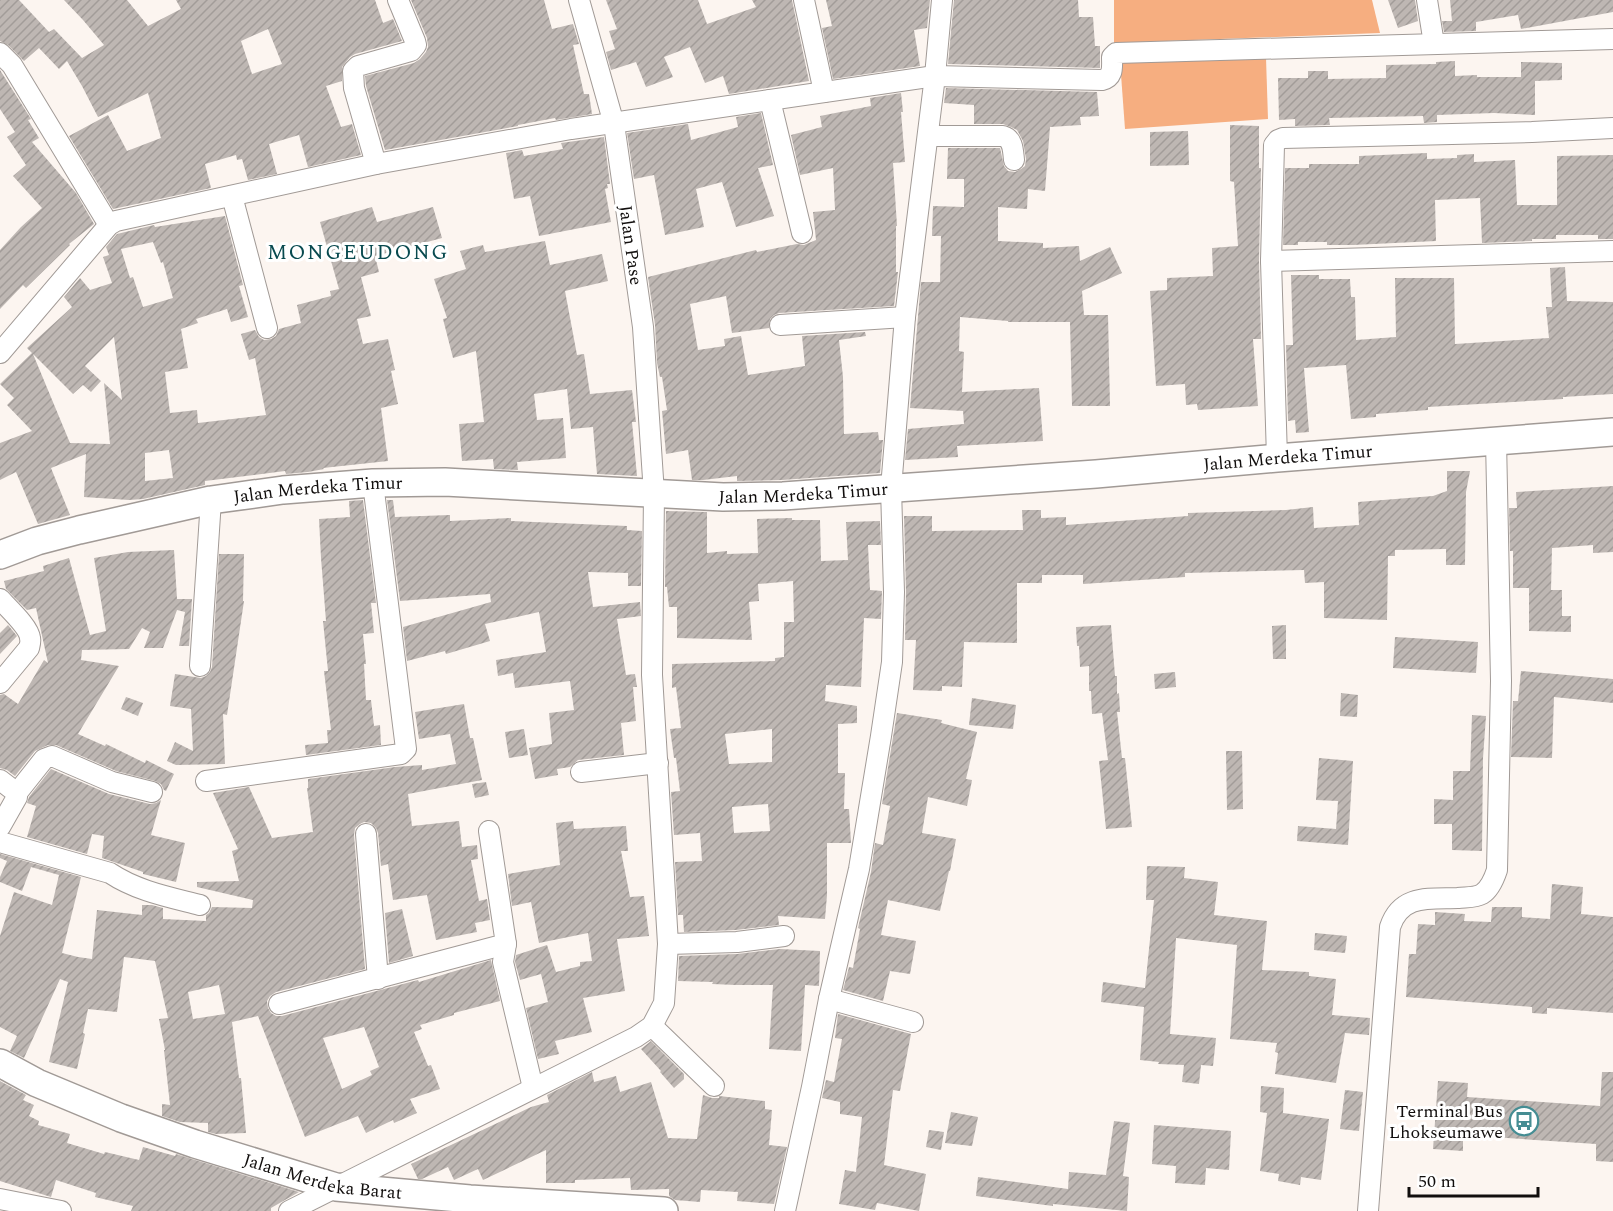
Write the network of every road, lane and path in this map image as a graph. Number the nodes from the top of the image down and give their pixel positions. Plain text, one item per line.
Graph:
1 (398, 0) edge
2 (579, 0) edge
3 (804, 0) edge
4 (942, 0) edge
5 (1427, 0) edge
6 (1613, 39) edge
7 (1434, 44) junction
8 (0, 53) edge
9 (935, 76) junction
10 (824, 92) junction
11 (770, 100) junction
12 (614, 124) junction
13 (1613, 128) edge
14 (928, 136) junction
15 (1014, 160) dead end
16 (376, 164) junction
17 (232, 196) junction
18 (110, 225) junction
19 (802, 233) dead end
20 (1613, 251) edge
21 (1271, 261) junction
22 (905, 317) junction
23 (780, 326) dead end
24 (267, 328) dead end
25 (0, 353) edge
26 (1613, 432) edge
27 (1496, 440) junction
28 (1276, 458) junction
29 (373, 483) junction
30 (891, 488) junction
31 (654, 494) junction
32 (210, 500) junction
33 (0, 555) edge
34 (0, 599) edge
35 (200, 666) dead end
36 (0, 684) edge
37 (658, 763) junction
38 (581, 772) dead end
39 (0, 780) edge
40 (206, 781) dead end
41 (152, 792) dead end
42 (17, 793) junction
43 (0, 828) edge
44 (489, 831) dead end
45 (366, 834) dead end
46 (0, 842) edge
47 (200, 905) dead end
48 (784, 936) dead end
49 (506, 944) junction
50 (668, 944) junction
51 (378, 978) junction
52 (829, 999) junction
53 (279, 1004) dead end
54 (914, 1022) dead end
55 (652, 1026) junction
56 (0, 1063) edge
57 (714, 1086) dead end
58 (533, 1088) junction
59 (336, 1187) junction
60 (0, 1199) edge
61 (470, 1205) edge
62 (61, 1211) edge
63 (289, 1211) edge
64 (664, 1211) edge
65 (785, 1211) edge
66 (1368, 1211) edge

1 - 16 street
2 - 12 street, Jalan Pase
3 - 10 street
4 - 9 street
5 - 7 street
6 - 7 street
7 - 9 street
8 - 18 street
9 - 10 street
9 - 14 street
10 - 11 street
11 - 12 street
11 - 19 street
12 - 16 street
12 - 31 street, Jalan Pase
13 - 21 street
14 - 15 street
14 - 22 street
16 - 17 street
17 - 18 street
17 - 24 street
18 - 25 street
20 - 21 street
21 - 28 street
22 - 23 street
22 - 30 street
26 - 27 main road, Jalan Merdeka Timur
27 - 28 main road, Jalan Merdeka Timur
27 - 66 street
28 - 30 main road, Jalan Merdeka Timur
29 - 31 main road, Jalan Merdeka Timur
29 - 32 main road, Jalan Merdeka Timur
29 - 40 street
30 - 31 main road, Jalan Merdeka Timur
30 - 52 street
31 - 37 street, Jalan Pase
32 - 33 main road, Jalan Merdeka Timur
32 - 35 street
34 - 36 street
37 - 38 street
37 - 50 street, Jalan Pase
39 - 42 street
41 - 42 street
42 - 43 street
44 - 49 street
45 - 51 street
46 - 47 street
48 - 50 street
49 - 51 street
49 - 58 street
50 - 55 street, Jalan Pase
51 - 53 street
52 - 54 street
52 - 65 street
55 - 57 street
55 - 58 street
56 - 59 main road, Jalan Merdeka Barat
58 - 59 street
59 - 61 main road, Jalan Merdeka Barat
59 - 63 street
60 - 62 street
61 - 64 main road, Jalan Merdeka Barat

